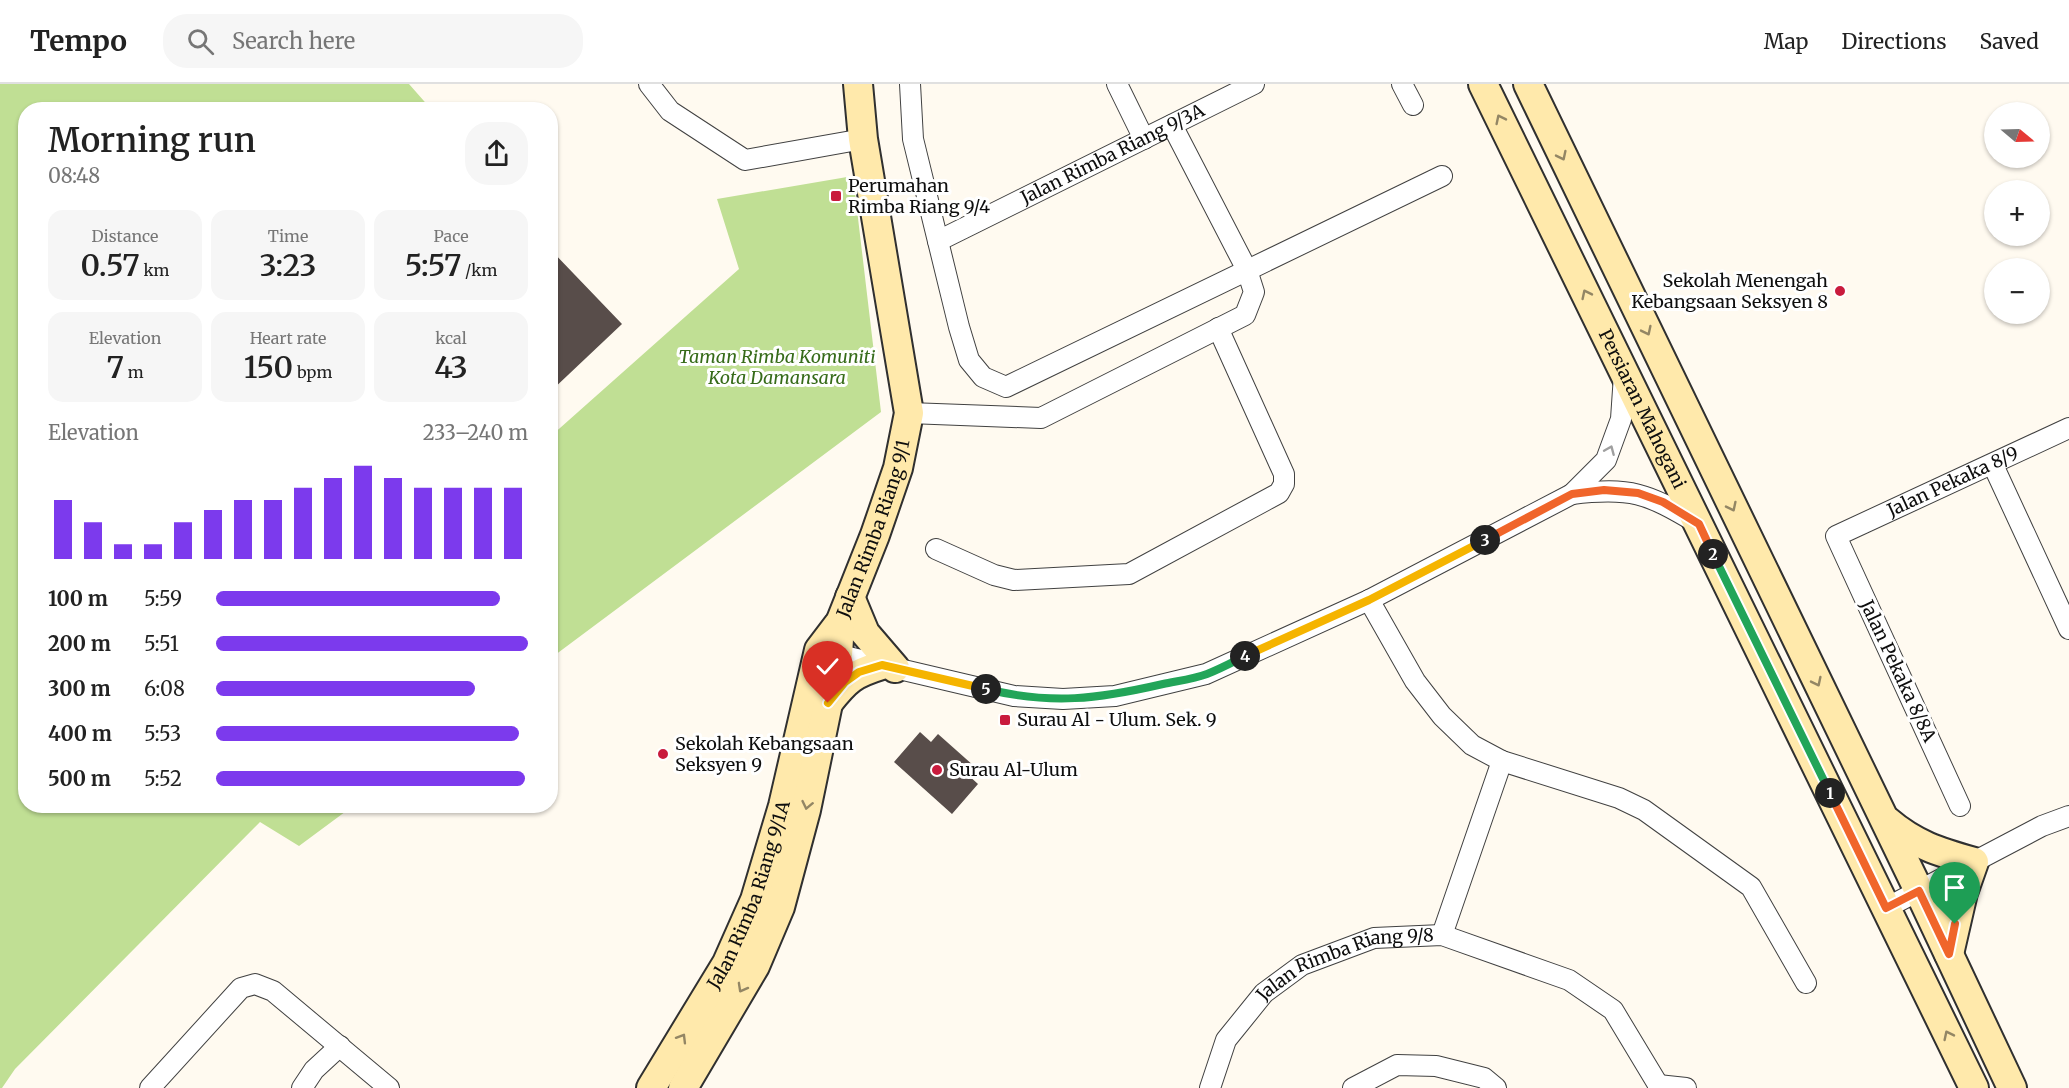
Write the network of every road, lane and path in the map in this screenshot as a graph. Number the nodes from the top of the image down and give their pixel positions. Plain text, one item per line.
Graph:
1 (649, 84) edge
2 (858, 84) edge
3 (910, 84) edge
4 (1117, 84) edge
5 (1254, 84) edge
6 (1402, 84) edge
7 (1483, 84) edge
8 (1528, 84) edge
9 (1413, 105) dead end
10 (1172, 125) junction
11 (863, 139) junction
12 (1144, 139) junction
13 (1442, 176) dead end
14 (938, 241) junction
15 (1247, 270) junction
16 (1218, 328) junction
17 (1624, 372) junction
18 (909, 413) junction
19 (2069, 428) edge
20 (1993, 465) junction
21 (1572, 494) junction
22 (1699, 524) junction
23 (1836, 536) joint
24 (936, 549) dead end
25 (850, 597) junction
26 (1369, 600) junction
27 (2069, 629) edge
28 (829, 652) junction
29 (889, 666) junction
30 (828, 703) junction
31 (1502, 761) junction
32 (1960, 806) dead end
33 (2069, 816) edge
34 (1883, 817) junction
35 (1974, 862) junction
36 (1919, 891) junction
37 (1886, 908) junction
38 (1442, 935) junction
39 (1949, 954) junction
40 (1806, 983) dead end
41 (340, 1046) junction
42 (672, 1081) edge
43 (1659, 1087) edge
44 (150, 1088) edge
45 (302, 1088) edge
46 (389, 1088) edge
47 (1210, 1088) edge
48 (1353, 1088) edge
49 (1496, 1088) edge
50 (1686, 1088) edge
51 (1974, 1088) edge
52 (2012, 1088) edge

1 - 11 street
2 - 11 main road, Jalan Rimba Riang 9/1
3 - 14 street
4 - 12 street
5 - 10 street, Jalan Rimba Riang 9/3A
6 - 9 street
17 -> 7 main road, Persiaran Mahogani
8 -> 34 main road
10 - 12 street, Jalan Rimba Riang 9/3A
10 - 15 street
11 - 18 main road, Jalan Rimba Riang 9/1
12 - 14 street, Jalan Rimba Riang 9/3A
13 - 15 street
14 - 15 street
15 - 16 street
16 - 18 street
16 - 24 street
21 -> 17 street
17 - 22 main road, Persiaran Mahogani
18 - 25 main road, Jalan Rimba Riang 9/1
19 - 20 street, Jalan Pekaka 8/9
20 - 23 street, Jalan Pekaka 8/9
20 - 27 street
21 - 22 street
21 - 26 street
22 - 37 main road, Persiaran Mahogani
23 - 32 street, Jalan Pekaka 8/8A
25 - 28 main road, Jalan Rimba Riang 9/1
25 - 29 main road
26 - 29 street
26 - 31 street
28 - 29 street
28 - 30 main road, Jalan Rimba Riang 9/1
42 -> 28 main road, Jalan Rimba Riang 9/1A
29 - 30 main road
30 -> 42 main road, Jalan Rimba Riang 9/1
31 - 38 street
31 - 40 street
33 - 35 street
34 - 35 main road
34 - 36 main road
35 - 36 street
35 - 39 main road
36 - 37 street
36 - 39 main road
51 -> 37 main road, Persiaran Mahogani
38 - 43 street, Jalan Rimba Riang 9/8
38 - 47 street, Jalan Rimba Riang 9/8
39 - 52 main road
41 - 44 street
41 - 45 street
41 - 46 street
43 - 50 street, Jalan Rimba Riang 9/8
48 - 49 street

